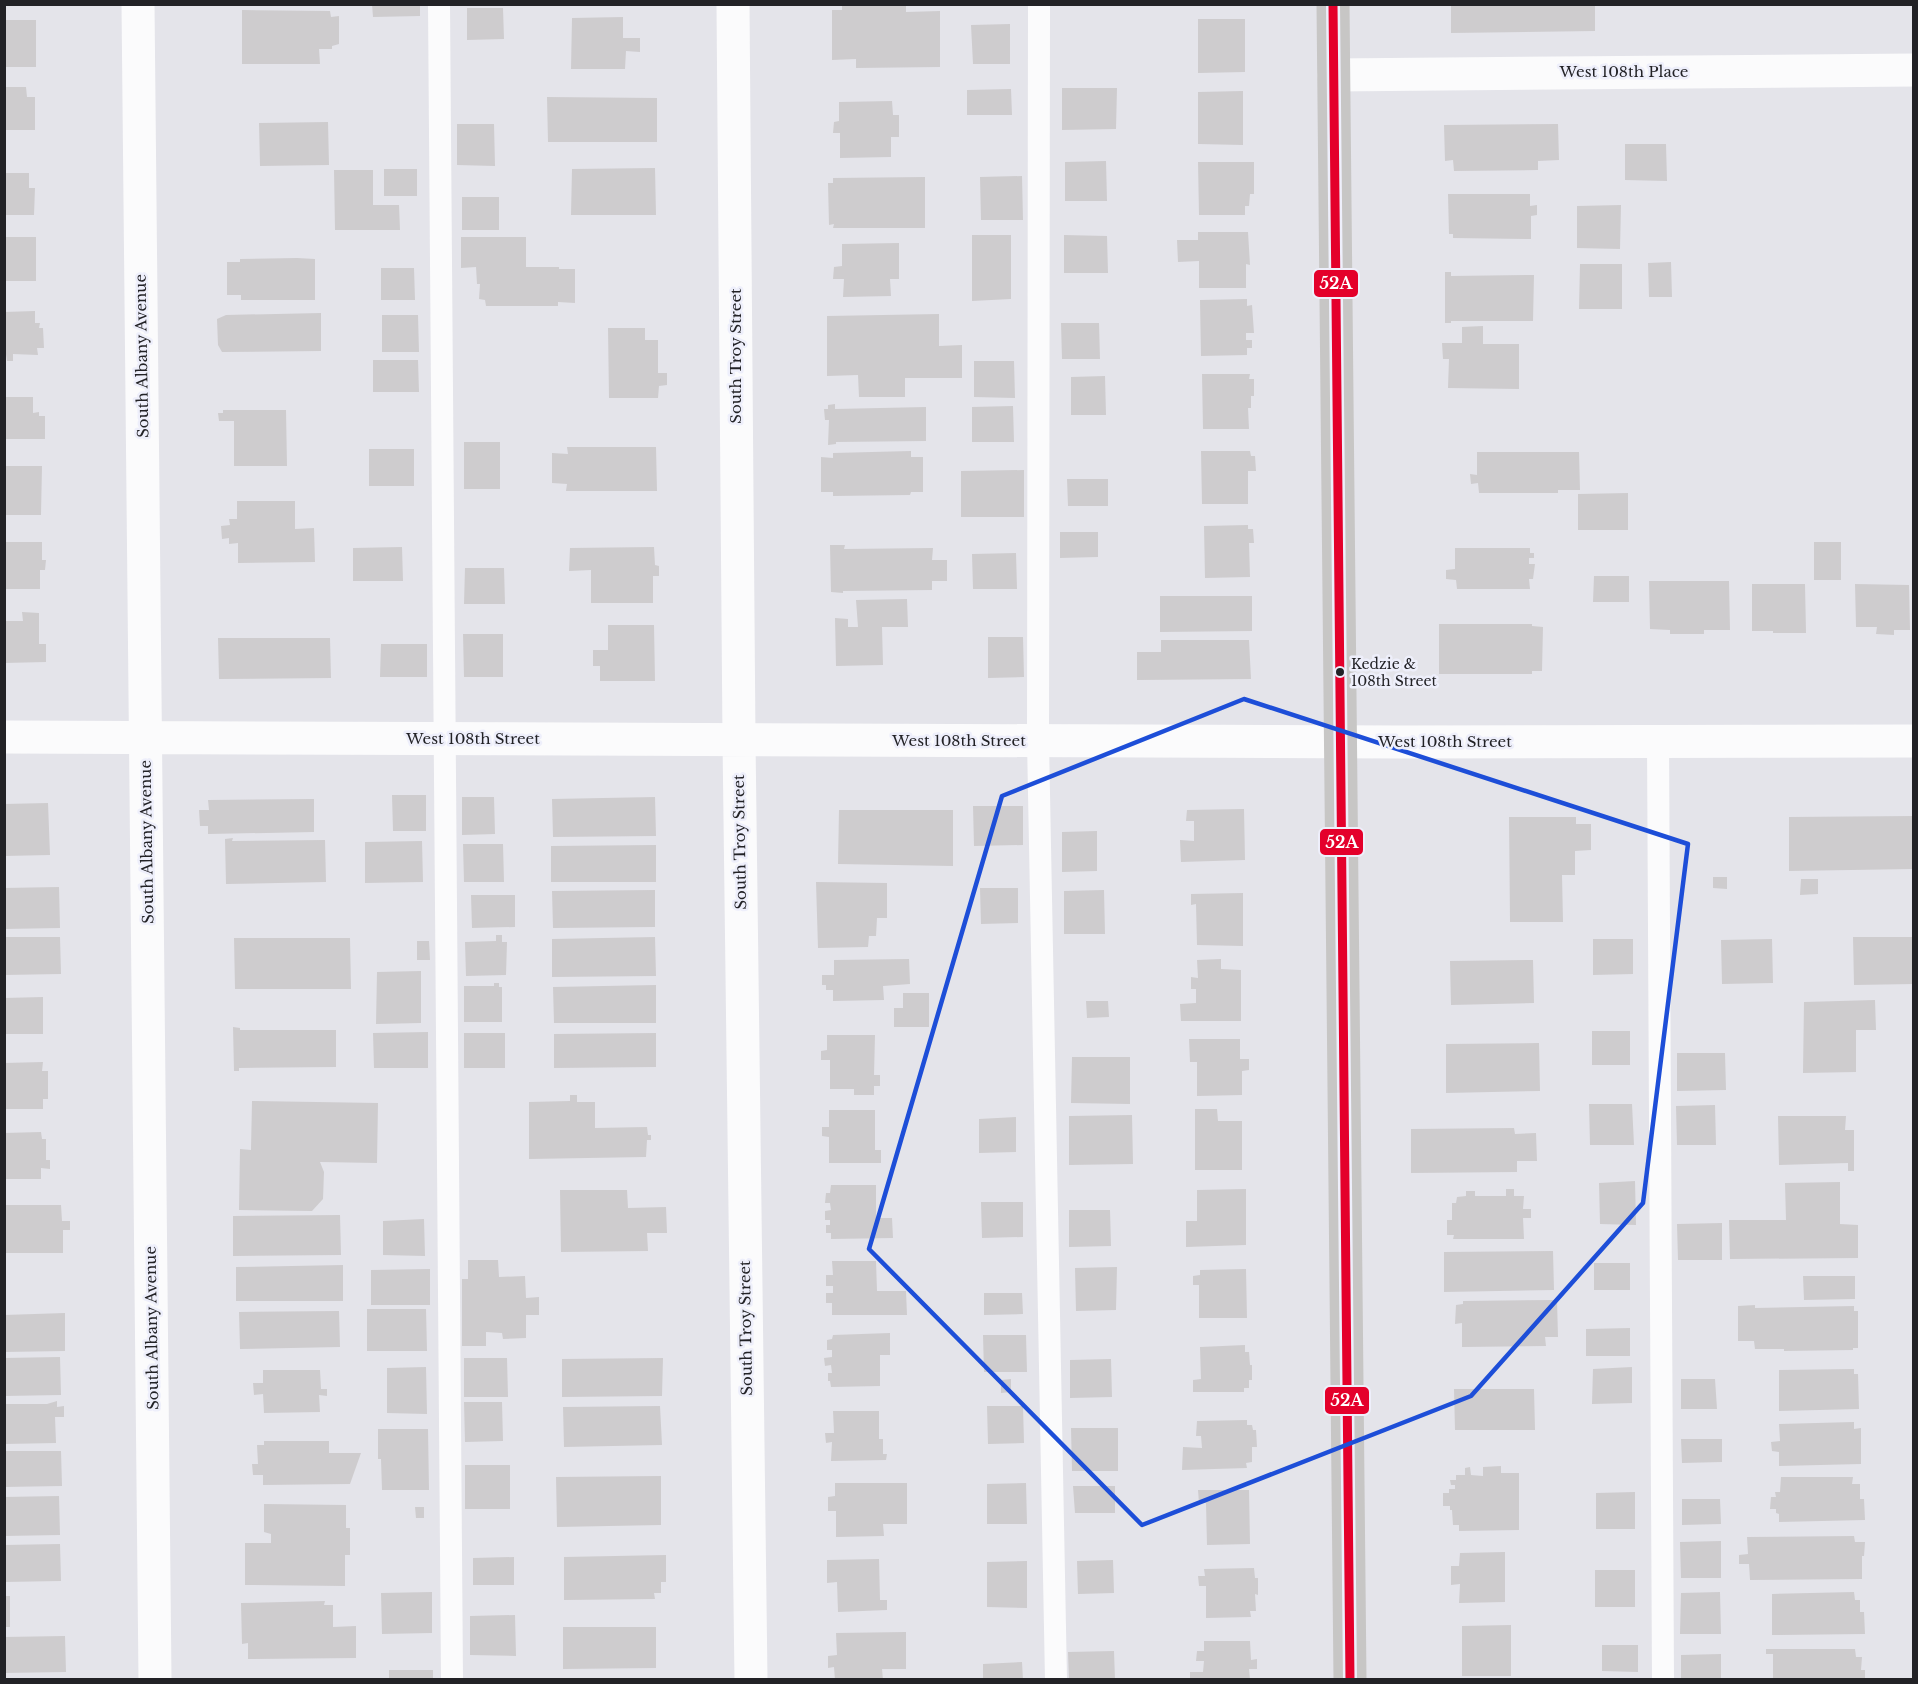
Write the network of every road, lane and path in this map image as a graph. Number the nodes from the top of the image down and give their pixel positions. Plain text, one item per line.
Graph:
1 (138, 4) edge
2 (439, 4) edge
3 (733, 4) edge
4 (1039, 4) edge
5 (1333, 4) edge
6 (1914, 70) edge
7 (1334, 75) junction
8 (4, 738) edge
9 (146, 738) junction
10 (445, 739) junction
11 (739, 740) junction
12 (1038, 741) junction
13 (1914, 741) edge
14 (1341, 742) junction
15 (1658, 742) junction
16 (155, 1680) edge
17 (452, 1680) edge
18 (751, 1680) edge
19 (1056, 1680) edge
20 (1350, 1680) edge
21 (1663, 1680) edge

1 - 9 street, South Albany Avenue
2 - 10 lane
3 - 11 street, South Troy Street
4 - 12 lane
5 - 7 main road
6 - 7 street, West 108th Place
7 - 14 main road
8 - 9 street, West 108th Street
9 - 10 street, West 108th Street
9 - 16 street, South Albany Avenue
10 - 11 street, West 108th Street
10 - 17 lane
11 - 12 street, West 108th Street
11 - 18 street, South Troy Street
12 - 14 street, West 108th Street
12 - 19 lane
13 - 15 street, West 108th Street
14 - 15 street, West 108th Street
14 - 20 main road
15 - 21 lane

